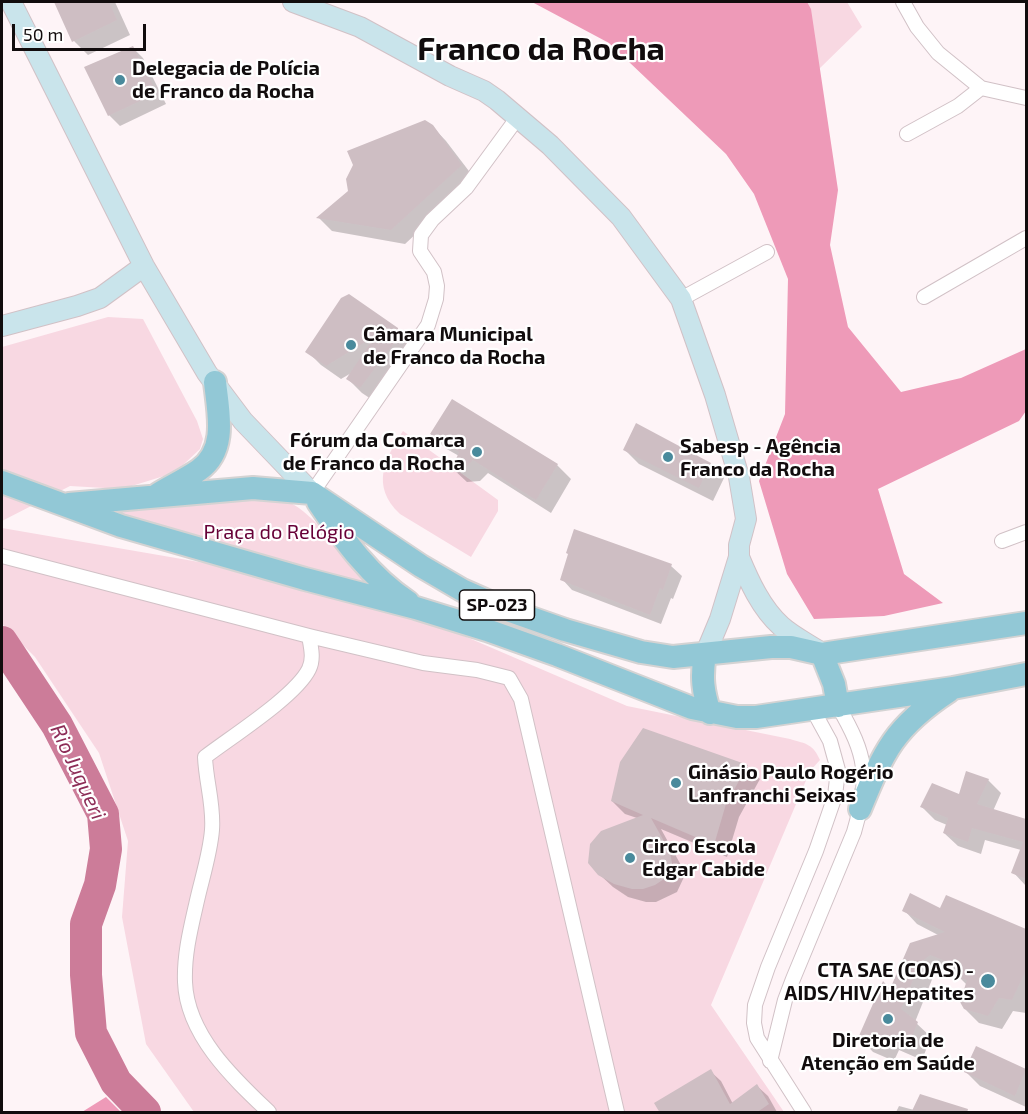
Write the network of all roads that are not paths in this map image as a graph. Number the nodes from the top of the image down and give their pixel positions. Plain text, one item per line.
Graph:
1 (12, 2) edge
2 (293, 2) edge
3 (903, 2) edge
4 (981, 88) junction
5 (1026, 98) edge
6 (518, 117) junction
7 (908, 135) dead end
8 (1026, 238) edge
9 (767, 252) dead end
10 (144, 266) junction
11 (924, 297) dead end
12 (681, 299) junction
13 (2, 326) edge
14 (215, 382) junction
15 (2, 483) edge
16 (312, 493) junction
17 (151, 498) junction
18 (64, 504) junction
19 (1026, 532) edge
20 (1002, 541) dead end
21 (2, 556) edge
22 (739, 557) junction
23 (416, 608) junction
24 (1026, 623) edge
25 (309, 636) junction
26 (822, 654) junction
27 (705, 655) junction
28 (1026, 674) edge
29 (953, 688) junction
30 (838, 706) junction
31 (813, 710) junction
32 (710, 713) junction
33 (860, 810) junction
34 (770, 1061) junction
35 (269, 1113) edge
36 (617, 1113) edge
37 (804, 1113) edge

1 - 10 street, SP-023
2 - 6 street
3 - 4 street
4 - 5 street
4 - 7 street
6 - 12 street
6 - 16 street
8 - 11 street
9 - 12 street
10 - 13 street
10 - 14 street, SP-023
12 - 22 street
14 - 16 street, SP-023
14 - 17 main road
15 - 18 main road, SP-023
16 - 17 main road, SP-023
16 - 23 main road
16 - 27 main road, SP-023
17 - 18 main road, SP-023
18 - 23 main road, SP-023
19 - 20 street
21 - 25 street
22 - 26 street
22 - 27 street
23 - 32 main road, SP-023
24 - 26 main road, SP-023
25 - 35 street
25 - 36 street
26 - 27 main road, SP-023
26 - 30 main road
27 - 32 main road
28 - 29 main road, SP-023
29 - 30 main road, SP-023
29 - 33 main road
30 - 31 main road, SP-023
30 - 33 street
31 - 32 main road, SP-023
31 - 34 street
33 - 34 street
34 - 37 street

